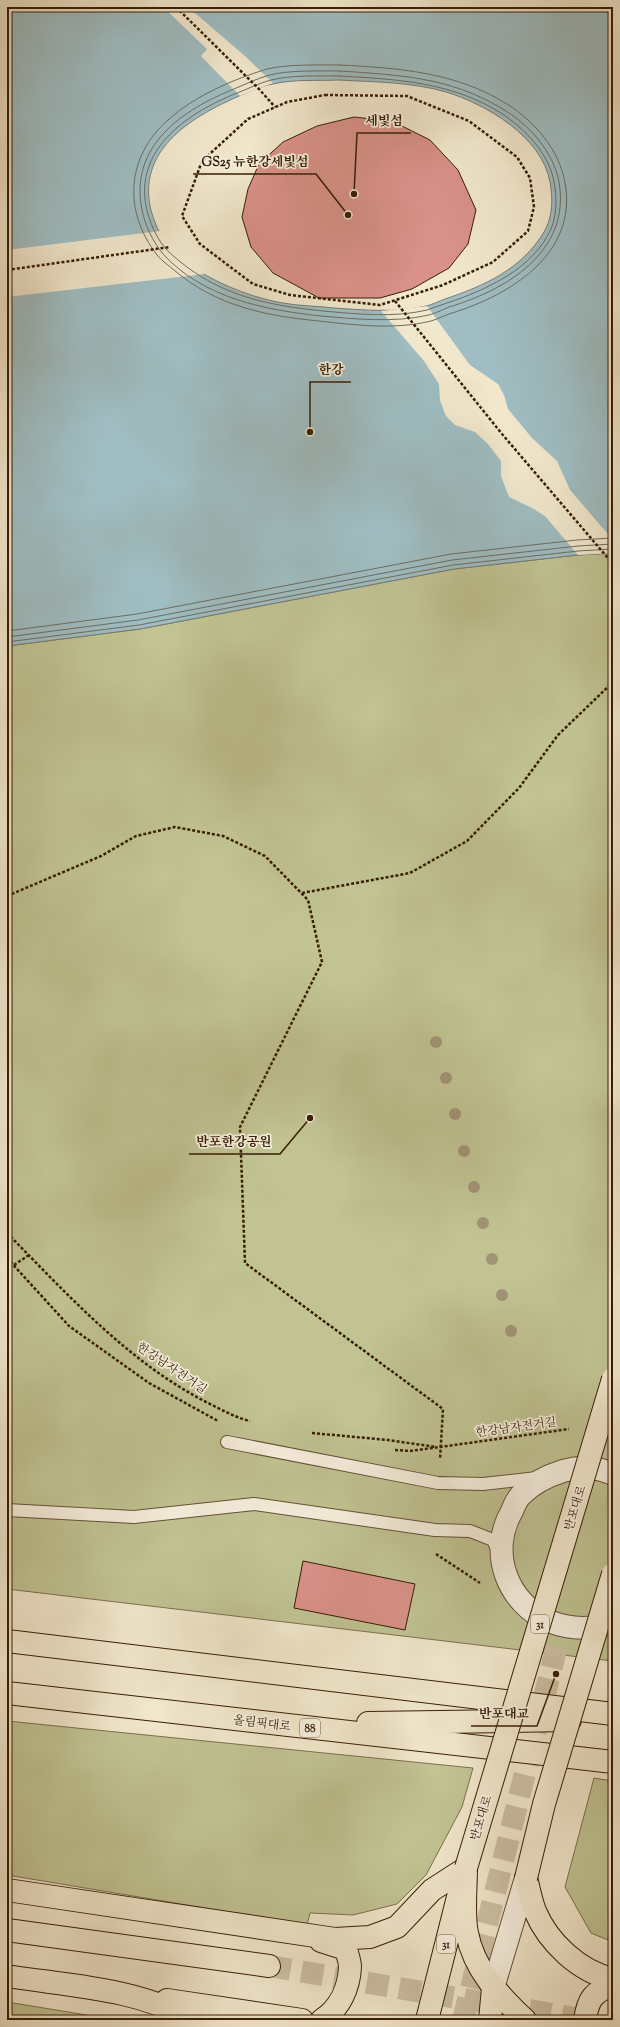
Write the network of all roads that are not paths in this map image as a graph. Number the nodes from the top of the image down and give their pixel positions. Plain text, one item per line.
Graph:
1 (613, 1379) edge
2 (227, 1442) dead end
3 (613, 1474) edge
4 (546, 1476) junction
5 (7, 1510) edge
6 (501, 1556) junction
7 (613, 1574) edge
8 (613, 1621) edge
9 (7, 1642) edge
10 (7, 1692) edge
11 (613, 1714) edge
12 (613, 1719) edge
13 (275, 1725) junction
14 (613, 1762) edge
15 (466, 1868) junction
16 (526, 1878) junction
17 (7, 1890) edge
18 (7, 1930) edge
19 (291, 1932) junction
20 (269, 1966) tunnel mouth
21 (7, 1976) edge
22 (613, 1979) edge
23 (613, 1986) edge
24 (493, 1988) junction
25 (132, 1995) junction
26 (192, 2020) edge
27 (302, 2020) edge
28 (322, 2020) edge
29 (427, 2020) edge
30 (490, 2020) edge
31 (525, 2020) edge
32 (585, 2020) edge

1 - 15 main road, 반포대로 / 31, bridge
2 - 4 lane
3 - 4 street, 반포대로
4 - 6 street, 반포대로
5 - 6 lane
6 - 8 street, 반포대로
7 - 16 main road, bridge
9 - 11 main road
10 - 13 main road, 올림픽대로 / 88
12 - 13 main road
13 - 14 main road, 올림픽대로 / 88
15 - 19 main road
15 - 24 main road
15 - 29 main road, 반포대로 / 31
16 - 22 main road
16 - 24 street
17 - 19 main road
18 - 20 main road
19 - 28 main road
21 - 25 main road
23 - 32 main road
24 - 30 main road
24 - 31 main road
25 - 26 main road
25 - 27 main road

